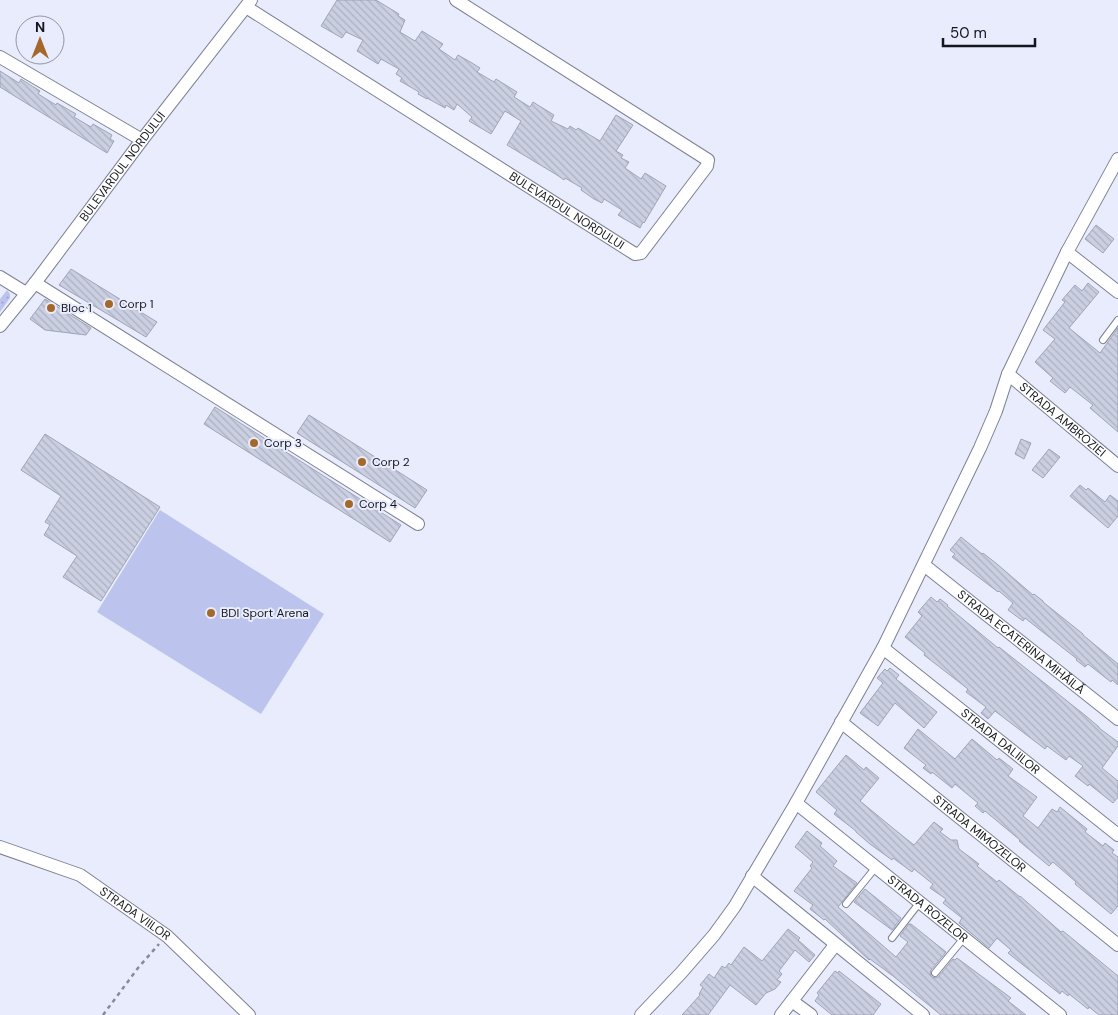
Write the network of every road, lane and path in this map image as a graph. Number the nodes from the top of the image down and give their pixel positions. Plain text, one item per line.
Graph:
1 (456, 0) edge
2 (249, 3) edge
3 (0, 57) edge
4 (142, 140) junction
5 (1117, 162) edge
6 (1067, 252) junction
7 (0, 277) edge
8 (35, 283) junction
9 (1118, 292) edge
10 (26, 293) junction
11 (1118, 320) edge
12 (0, 326) edge
13 (1103, 340) dead end
14 (1008, 374) junction
15 (1118, 466) edge
16 (418, 524) dead end
17 (924, 565) junction
18 (883, 648) junction
19 (1118, 719) edge
20 (841, 722) junction
21 (796, 802) junction
22 (1118, 835) edge
23 (0, 847) edge
24 (876, 867) junction
25 (752, 876) junction
26 (920, 902) junction
27 (846, 904) dead end
28 (167, 936) junction
29 (892, 938) dead end
30 (964, 938) junction
31 (835, 945) junction
32 (1118, 945) edge
33 (935, 973) dead end
34 (792, 1001) junction
35 (646, 1013) edge
36 (103, 1015) edge
37 (250, 1015) edge
38 (781, 1015) edge
39 (811, 1015) edge
40 (923, 1015) edge
41 (1060, 1015) edge

1 - 2 street, BULEVARDUL NORDULUI
2 - 4 street, BULEVARDUL NORDULUI
3 - 4 street
4 - 8 street, BULEVARDUL NORDULUI
5 - 6 street
6 - 9 street
6 - 14 street
7 - 10 street
8 - 10 street, BULEVARDUL NORDULUI
8 - 16 street
10 - 12 street, BULEVARDUL NORDULUI
11 - 13 lane
14 - 15 street, STRADA AMBROZIEI
14 - 17 street
17 - 18 street
17 - 19 street, STRADA ECATERINA MIHĂILĂ
18 - 20 street
18 - 22 street, STRADA DALIILOR
20 - 21 street
20 - 32 street, STRADA MIMOZELOR
21 - 24 street, STRADA ROZELOR
21 - 25 street
23 - 28 street, STRADA VIILOR
24 - 26 street, STRADA ROZELOR
24 - 27 lane
25 - 31 street
25 - 35 street
26 - 29 lane
26 - 30 street, STRADA ROZELOR
28 - 36 path
28 - 37 street, STRADA VIILOR
30 - 33 lane
30 - 41 street, STRADA ROZELOR
31 - 34 street
31 - 40 street
34 - 38 street
34 - 39 street

